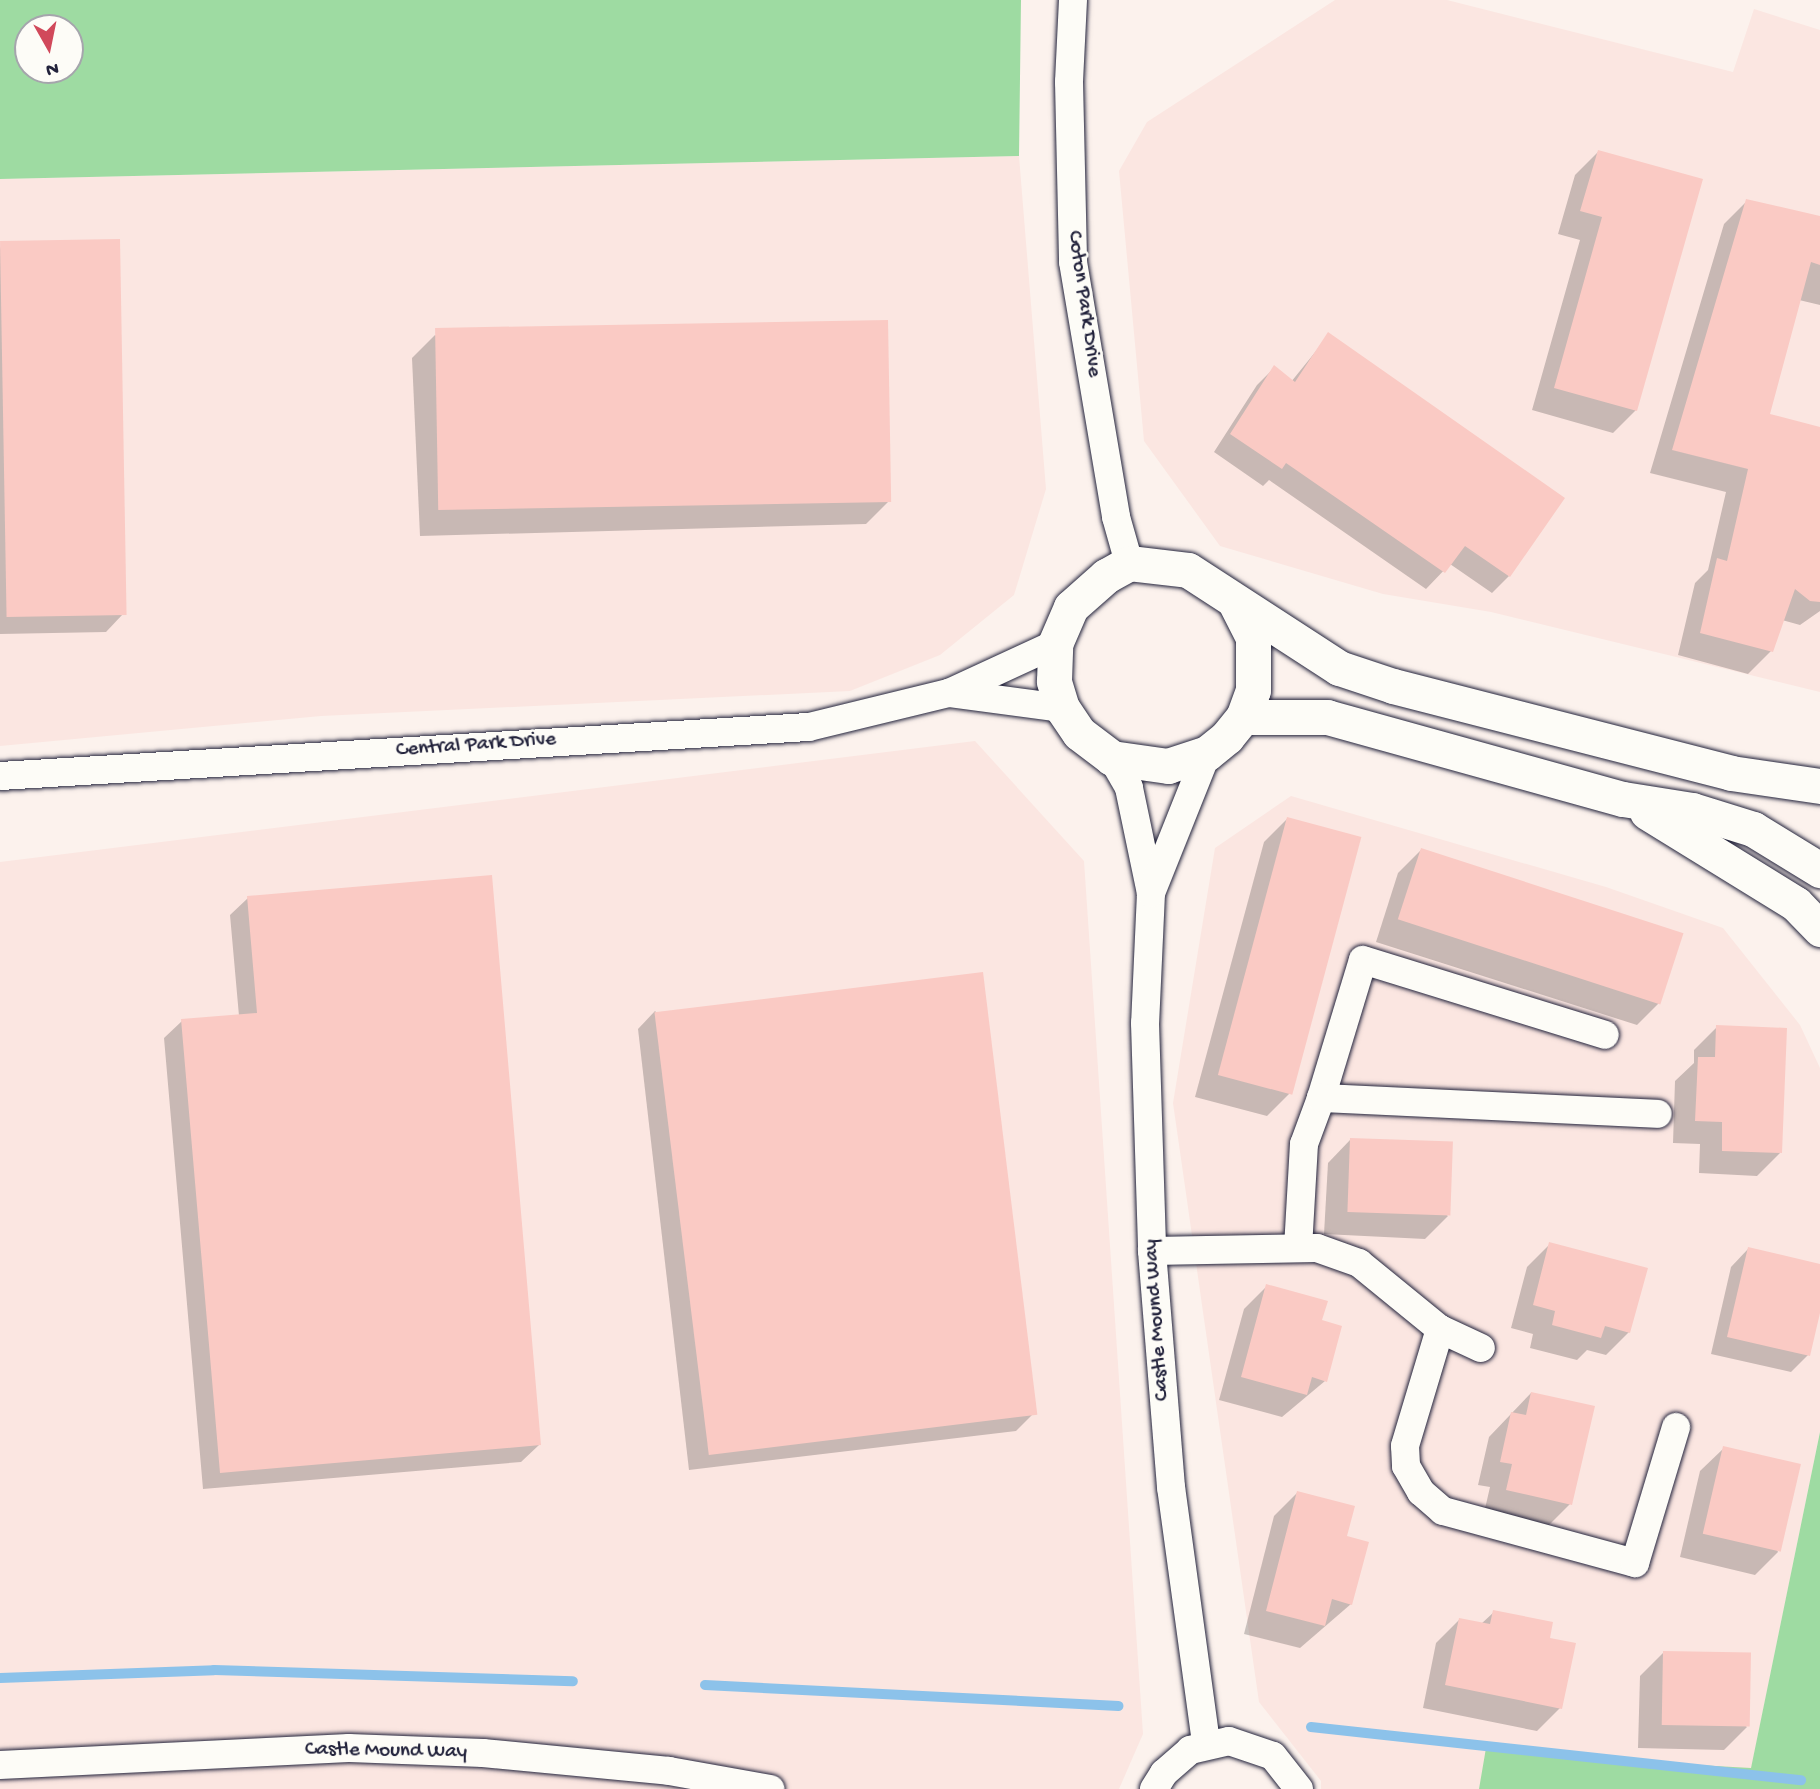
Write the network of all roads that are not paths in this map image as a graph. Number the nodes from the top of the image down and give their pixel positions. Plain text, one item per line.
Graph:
1 (1073, 0) edge
2 (1129, 563) junction
3 (1236, 604) junction
4 (1055, 644) junction
5 (949, 693) junction
6 (1062, 708) junction
7 (1243, 717) junction
8 (1207, 753) junction
9 (1112, 758) junction
10 (0, 776) edge
11 (1820, 786) edge
12 (1622, 799) junction
13 (1820, 870) edge
14 (1151, 893) junction
15 (1820, 929) edge
16 (1605, 1035) dead end
17 (1321, 1098) junction
18 (1658, 1114) dead end
19 (1298, 1248) junction
20 (1152, 1251) junction
21 (1440, 1329) junction
22 (1481, 1348) dead end
23 (1676, 1427) dead end
24 (1206, 1744) junction
25 (0, 1765) edge
26 (770, 1789) edge
27 (1154, 1789) edge
28 (1299, 1789) edge

1 - 2 street, Coton Park Drive
2 - 3 street
2 - 4 street
3 - 7 street
3 - 11 street
4 - 5 street, Central Park Drive
4 - 6 street
5 - 6 street, Central Park Drive
5 - 10 street, Central Park Drive
6 - 9 street
7 - 8 street
7 - 12 street
8 - 9 street
8 - 14 street, Castle Mound Way
9 - 14 street, Castle Mound Way
12 - 13 street
12 - 15 street
14 - 20 street, Castle Mound Way
16 - 17 street
17 - 18 street
17 - 19 street
19 - 20 street
19 - 21 street
20 - 24 street, Castle Mound Way
21 - 22 street
21 - 23 street
24 - 27 street
24 - 28 street
25 - 26 street, Castle Mound Way

